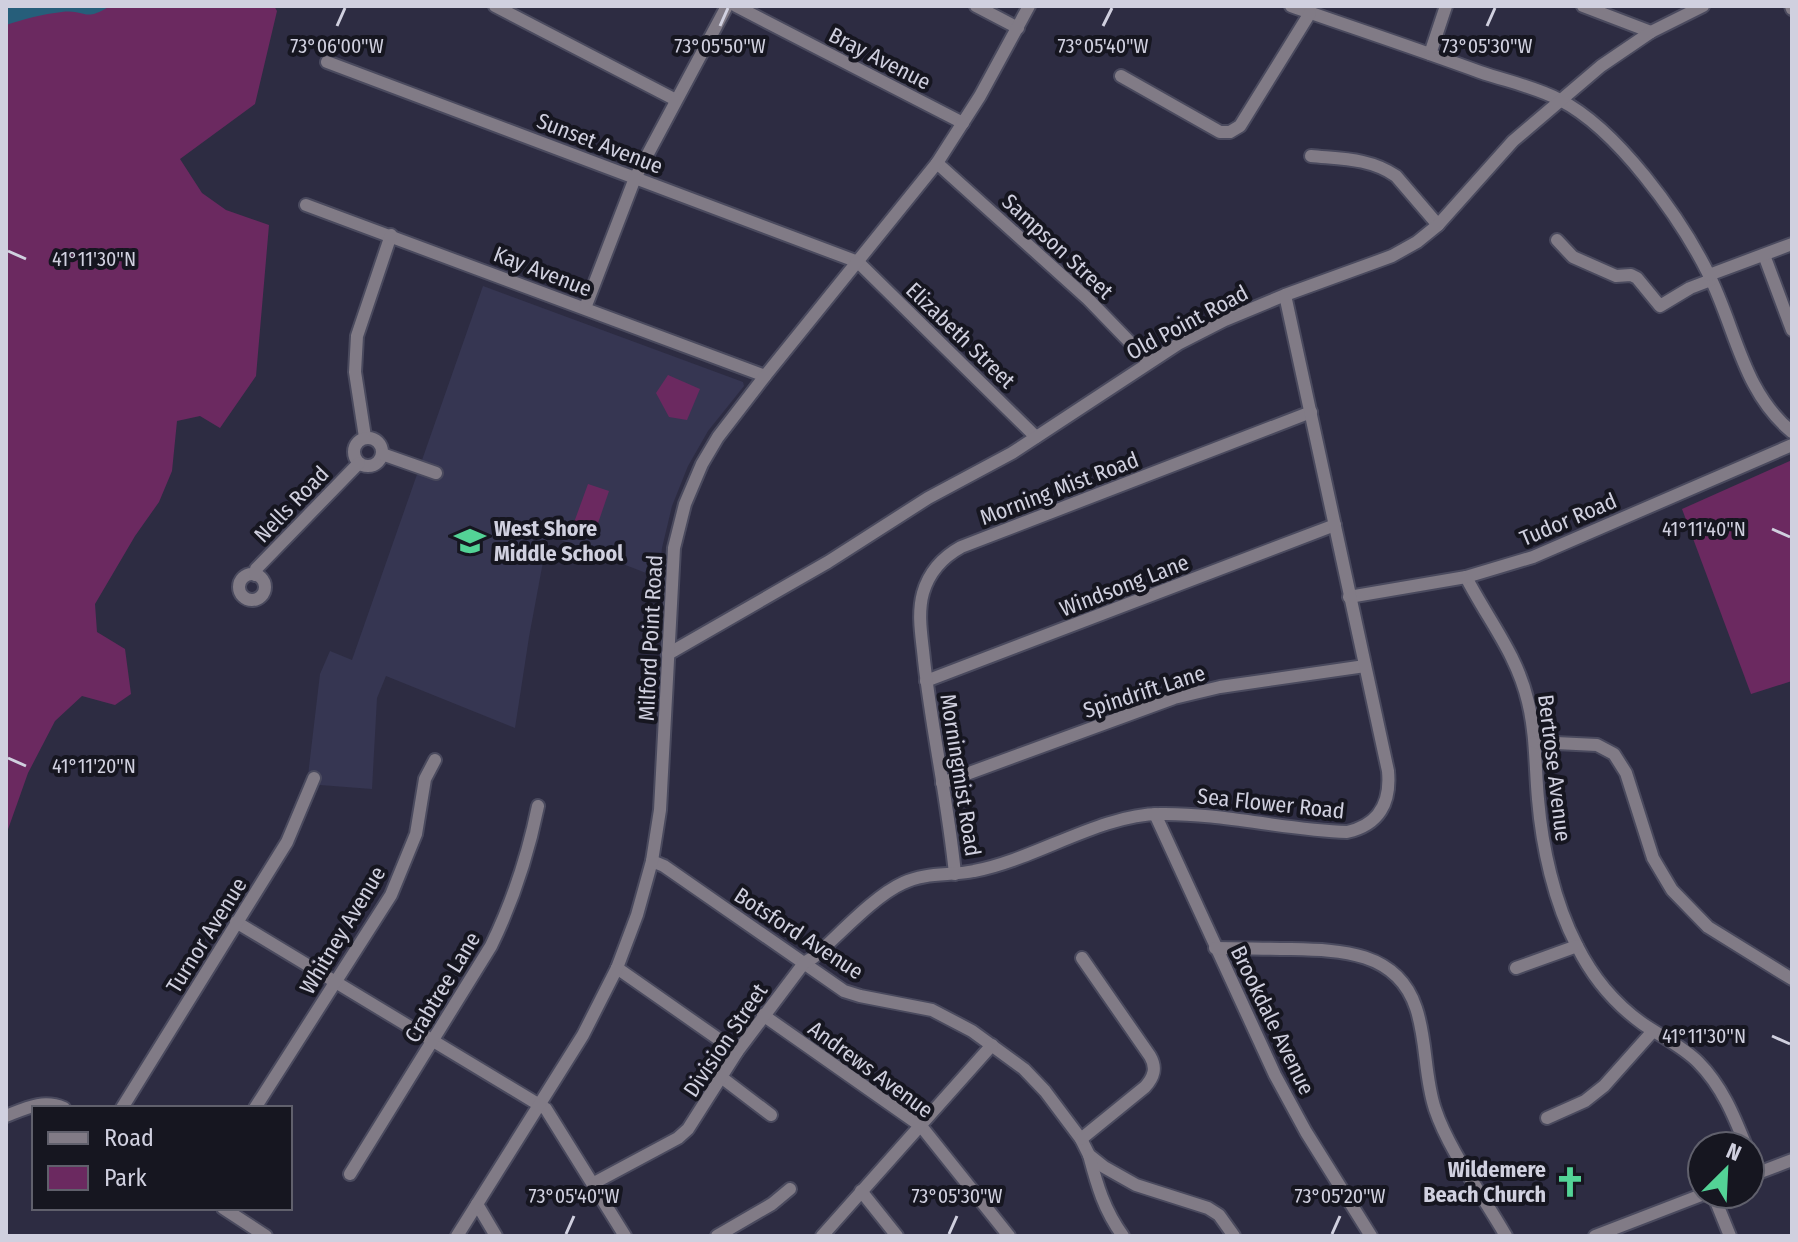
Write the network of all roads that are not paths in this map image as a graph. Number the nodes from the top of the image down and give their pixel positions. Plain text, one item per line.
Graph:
1 (495, 6) edge
2 (727, 6) edge
3 (736, 6) edge
4 (976, 6) edge
5 (1029, 6) edge
6 (1291, 6) edge
7 (1446, 6) edge
8 (1583, 6) edge
9 (1703, 6) edge
10 (1310, 13) junction
11 (1018, 28) junction
12 (1651, 32) junction
13 (1430, 54) junction
14 (327, 62) dead end
15 (1121, 76) dead end
16 (676, 100) junction
17 (1561, 100) junction
18 (963, 123) junction
19 (1311, 156) dead end
20 (937, 163) junction
21 (635, 178) junction
22 (306, 205) dead end
23 (1438, 225) junction
24 (391, 235) junction
25 (1557, 240) dead end
26 (1792, 244) edge
27 (1764, 255) junction
28 (858, 262) junction
29 (1710, 277) junction
30 (1285, 295) junction
31 (585, 308) junction
32 (1792, 330) edge
33 (1149, 362) junction
34 (765, 376) junction
35 (1311, 412) junction
36 (1792, 432) edge
37 (365, 437) junction
38 (1036, 437) junction
39 (1792, 445) edge
40 (382, 454) junction
41 (359, 463) junction
42 (436, 473) dead end
43 (1335, 525) junction
44 (255, 575) dead end
45 (1466, 577) junction
46 (1349, 597) junction
47 (668, 654) junction
48 (1365, 666) junction
49 (926, 681) junction
50 (1535, 742) junction
51 (435, 760) dead end
52 (314, 778) dead end
53 (942, 783) junction
54 (538, 806) dead end
55 (1155, 814) junction
56 (652, 861) junction
57 (955, 874) junction
58 (236, 922) junction
59 (1577, 946) junction
60 (1215, 948) junction
61 (1082, 958) dead end
62 (804, 963) junction
63 (617, 968) junction
64 (1516, 968) dead end
65 (1792, 979) edge
66 (336, 981) junction
67 (763, 1015) junction
68 (1653, 1031) junction
69 (433, 1042) junction
70 (992, 1045) junction
71 (737, 1052) junction
72 (721, 1077) junction
73 (539, 1105) junction
74 (59, 1106) edge
75 (123, 1106) edge
76 (256, 1106) edge
77 (771, 1115) dead end
78 (6, 1116) edge
79 (1547, 1118) dead end
80 (921, 1126) junction
81 (1739, 1130) edge
82 (1081, 1139) junction
83 (1089, 1155) junction
84 (1792, 1160) edge
85 (1766, 1170) edge
86 (350, 1174) dead end
87 (594, 1183) junction
88 (790, 1189) dead end
89 (861, 1191) junction
90 (1686, 1202) edge
91 (477, 1204) junction
92 (226, 1210) edge
93 (1719, 1210) edge
94 (1619, 1232) edge
95 (266, 1236) edge
96 (457, 1236) edge
97 (496, 1236) edge
98 (625, 1236) edge
99 (717, 1236) edge
100 (822, 1236) edge
101 (897, 1236) edge
102 (1009, 1236) edge
103 (1123, 1236) edge
104 (1234, 1236) edge
105 (1371, 1236) edge
106 (1506, 1236) edge
107 (1595, 1236) edge
108 (1730, 1236) edge

1 - 16 street
2 - 16 street
3 - 18 street, Bray Avenue
4 - 11 street
5 - 11 street, Milford Point Road
6 - 10 street
7 - 13 street
8 - 12 street
9 - 12 street, Old Point Road
10 - 13 street
10 - 15 street
11 - 18 street, Milford Point Road
12 - 17 street, Old Point Road
13 - 17 street
14 - 21 street, Sunset Avenue
16 - 21 street
17 - 23 street, Old Point Road
17 - 29 street
18 - 20 street, Milford Point Road
19 - 23 street
20 - 28 street, Milford Point Road
20 - 33 street, Sampson Street
21 - 28 street, Sunset Avenue
21 - 31 street
22 - 24 street, Kay Avenue
23 - 30 street, Old Point Road
24 - 31 street, Kay Avenue
24 - 37 street, Nells Road
25 - 29 street
26 - 27 street
27 - 29 street
27 - 32 street
28 - 34 street, Milford Point Road
28 - 38 street, Elizabeth Street
29 - 36 street
30 - 33 street, Old Point Road
30 - 35 street, Sea Flower Road
31 - 34 street, Kay Avenue
33 - 38 street, Old Point Road
34 - 47 street, Milford Point Road
35 - 43 street, Sea Flower Road
35 - 49 street, Morning Mist Road
37 - 40 street
37 - 41 street, Nells Road
38 - 47 street, Old Point Road
39 - 45 street, Tudor Road
40 - 41 street, Nells Road
40 - 42 street
41 - 44 street, Nells Road
43 - 46 street, Sea Flower Road
43 - 49 street, Windsong Lane
45 - 46 street, Tudor Road
45 - 50 street, Bertrose Avenue
46 - 48 street, Sea Flower Road
47 - 56 street, Milford Point Road
48 - 53 street, Spindrift Lane
48 - 55 street, Sea Flower Road
49 - 53 street, Morningmist Road
50 - 59 street, Bertrose Avenue
50 - 65 street
51 - 66 street, Whitney Avenue
52 - 58 street, Turnor Avenue
53 - 57 street, Morningmist Road
54 - 69 street, Crabtree Lane
55 - 57 street, Sea Flower Road
55 - 60 street, Brookdale Avenue
56 - 62 street, Botsford Avenue
56 - 63 street, Milford Point Road
57 - 62 street, Sea Flower Road
58 - 66 street
58 - 75 street, Turnor Avenue
59 - 64 street
59 - 68 street, Bertrose Avenue
60 - 105 street, Brookdale Avenue
60 - 106 street
61 - 82 street
62 - 67 street, Division Street
62 - 70 street, Botsford Avenue
63 - 71 street
63 - 73 street, Milford Point Road
66 - 69 street
66 - 76 street, Whitney Avenue
67 - 71 street, Division Street
67 - 80 street, Andrews Avenue
68 - 79 street
68 - 81 street, Bertrose Avenue
69 - 73 street
69 - 86 street, Crabtree Lane
70 - 80 street
70 - 82 street, Botsford Avenue
71 - 72 street, Division Street
72 - 77 street
72 - 87 street, Division Street
73 - 87 street
73 - 91 street, Milford Point Road
74 - 78 street
80 - 89 street
80 - 102 street, Andrews Avenue
82 - 83 street, Botsford Avenue
83 - 103 street
83 - 104 street, Botsford Avenue
84 - 85 street
87 - 98 street
88 - 99 street
89 - 100 street
89 - 101 street
90 - 94 street
91 - 96 street, Milford Point Road
91 - 97 street
92 - 95 street
93 - 108 street
94 - 107 street

